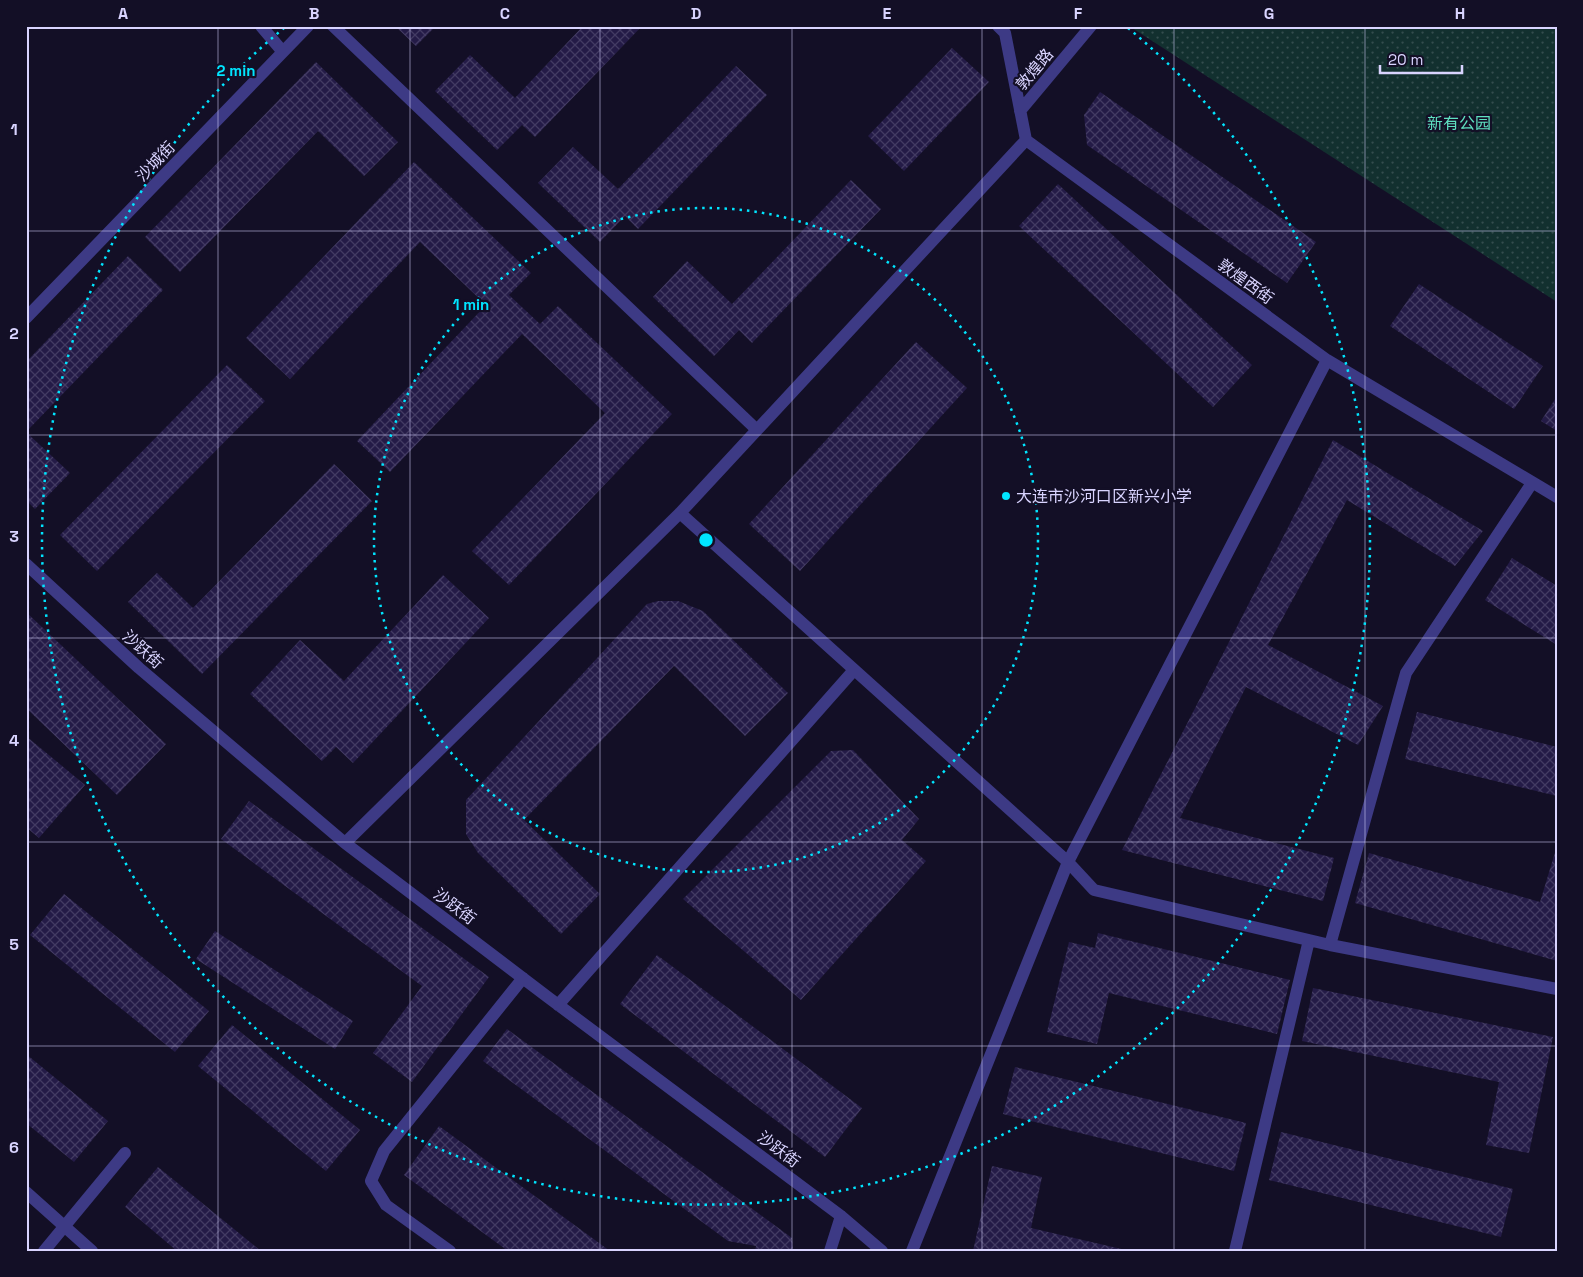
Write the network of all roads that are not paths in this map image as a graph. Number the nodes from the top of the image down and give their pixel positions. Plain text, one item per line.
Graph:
1 (261, 26) edge
2 (308, 26) edge
3 (333, 26) edge
4 (998, 26) edge
5 (1091, 26) edge
6 (283, 52) junction
7 (1020, 111) junction
8 (1026, 140) junction
9 (26, 318) edge
10 (1327, 360) junction
11 (756, 430) junction
12 (1532, 482) junction
13 (1557, 497) edge
14 (680, 513) junction
15 (26, 564) edge
16 (854, 670) junction
17 (345, 843) junction
18 (1068, 862) junction
19 (1309, 940) junction
20 (1330, 945) junction
21 (523, 978) junction
22 (1557, 989) edge
23 (558, 1005) junction
24 (124, 1154) dead end
25 (26, 1192) edge
26 (841, 1216) junction
27 (65, 1226) junction
28 (44, 1251) edge
29 (92, 1251) edge
30 (450, 1251) edge
31 (830, 1251) edge
32 (882, 1251) edge
33 (912, 1251) edge
34 (1235, 1251) edge

1 - 6 street
2 - 6 street, 沙城街
3 - 11 street
4 - 7 street
5 - 7 street, 敦煌路
6 - 9 street, 沙城街
7 - 8 street
8 - 10 street, 敦煌西街
8 - 11 street
10 - 12 street, 敦煌西街
10 - 18 street
11 - 14 street
12 - 13 street, 敦煌西街
12 - 20 street
14 - 16 street
14 - 17 street
15 - 17 street, 沙跃街
16 - 18 street
16 - 23 street
17 - 21 street, 沙跃街
18 - 19 street
18 - 33 street
19 - 20 street
19 - 34 street
20 - 22 street
21 - 23 street, 沙跃街
21 - 30 street
23 - 26 street, 沙跃街
24 - 27 street
25 - 27 street
26 - 31 street
26 - 32 street, 沙跃街
27 - 28 street
27 - 29 street

